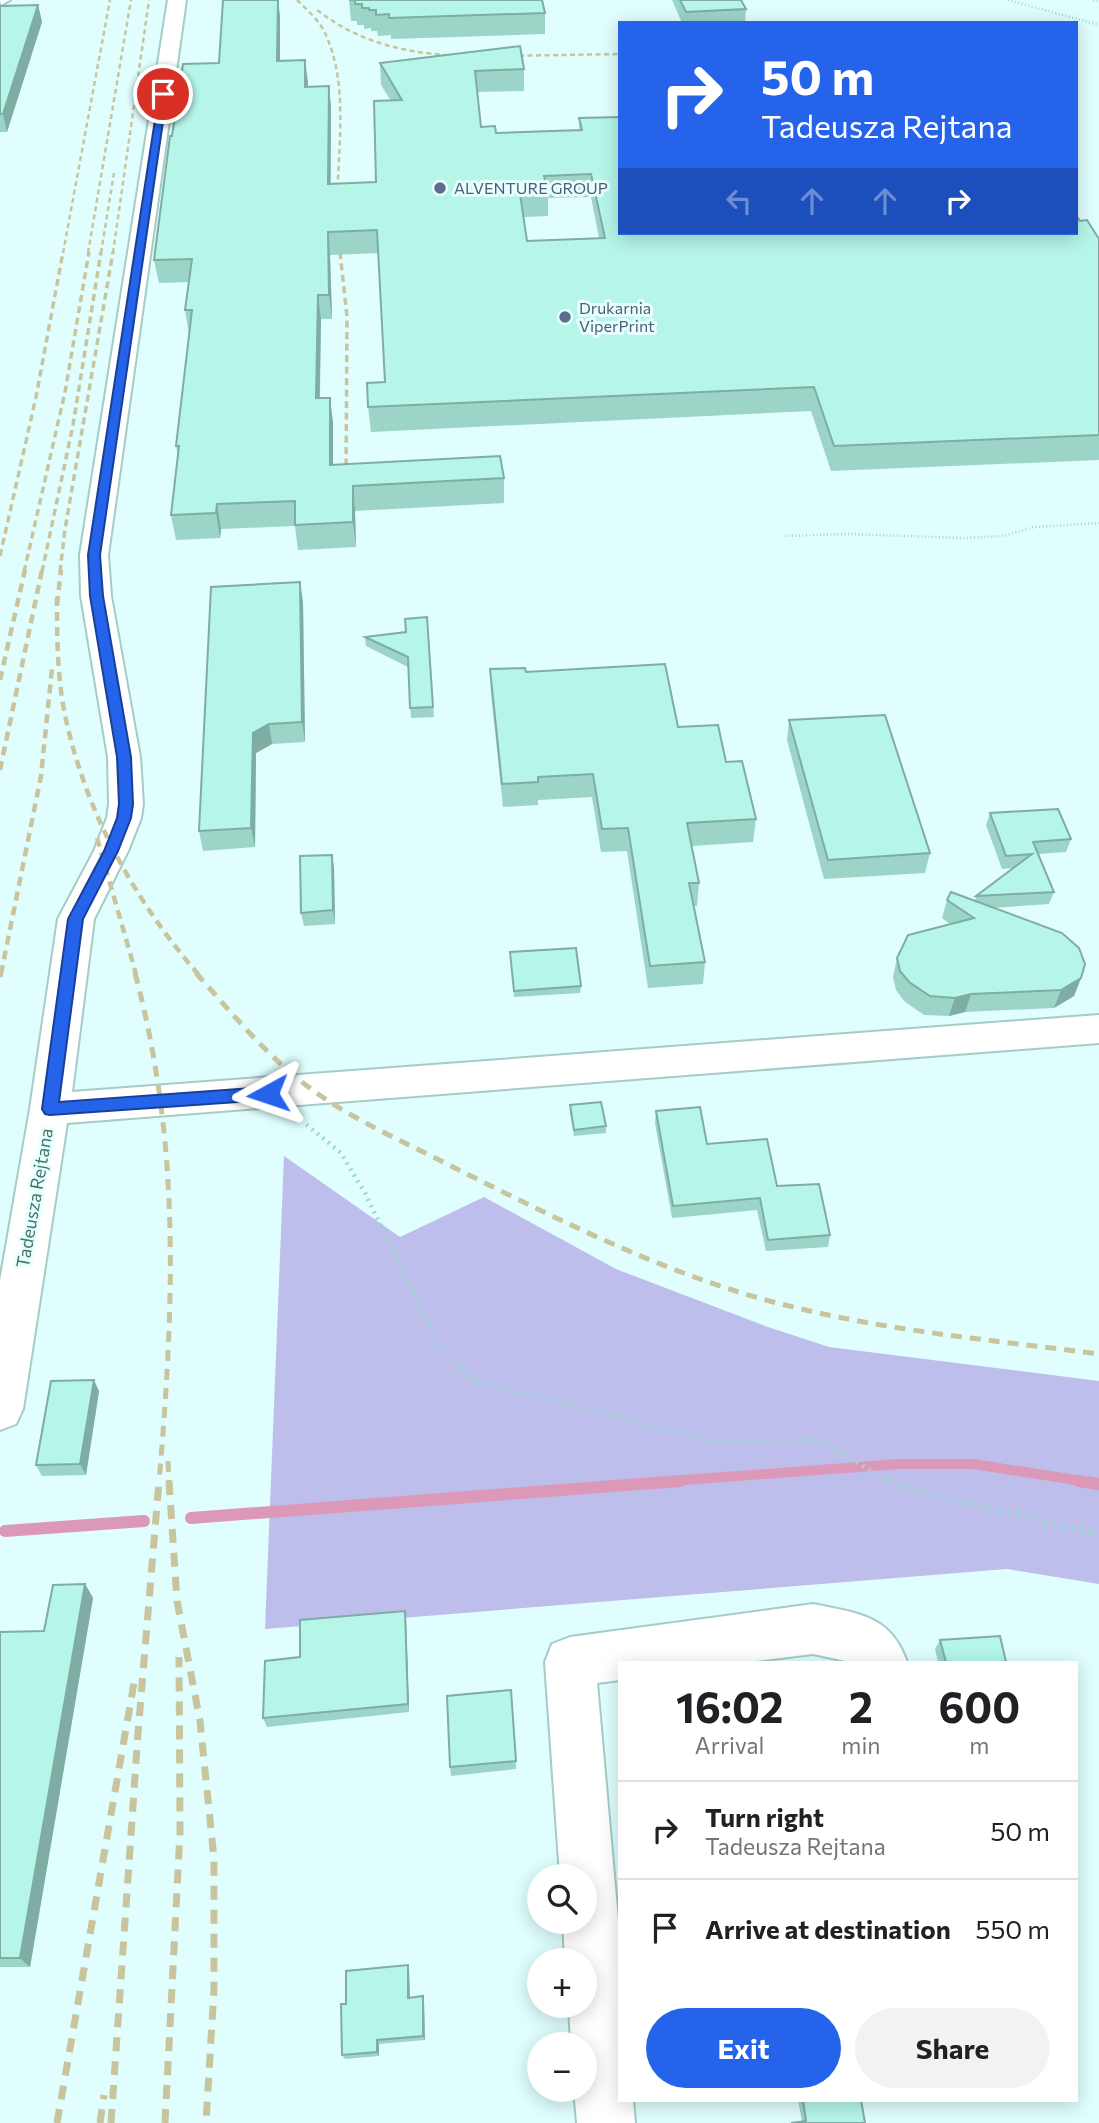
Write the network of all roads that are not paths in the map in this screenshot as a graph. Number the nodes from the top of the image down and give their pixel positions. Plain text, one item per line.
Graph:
1 (177, 0) edge
2 (1099, 1029) edge
3 (50, 1109) junction
4 (0, 1409) edge
5 (881, 1661) edge
6 (606, 2123) edge

1 - 3 street, Tadeusza Rejtana
2 - 3 street
3 - 4 street, Tadeusza Rejtana
5 - 6 street

